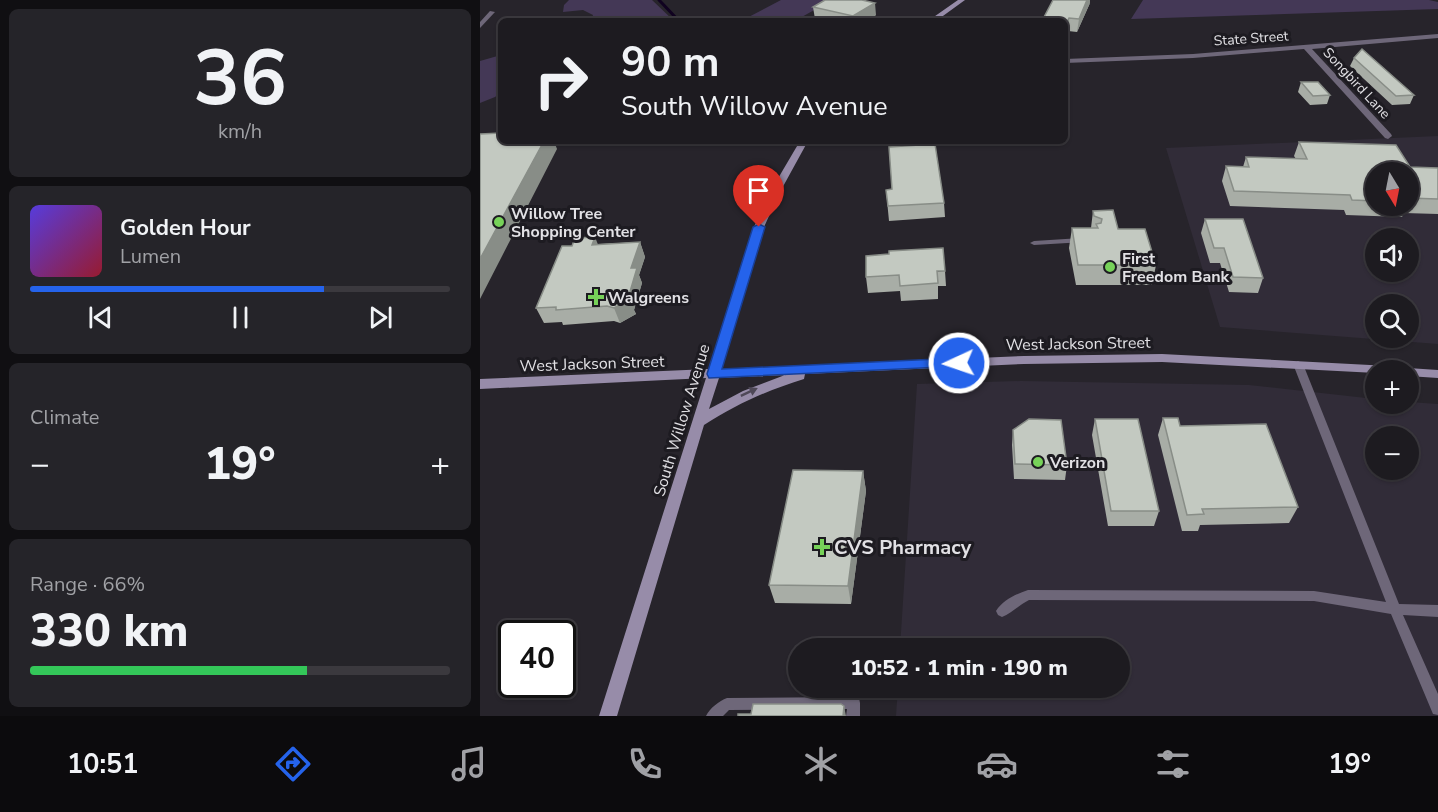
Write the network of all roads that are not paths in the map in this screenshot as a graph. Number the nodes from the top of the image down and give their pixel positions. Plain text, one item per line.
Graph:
1 (962, 0) edge
2 (480, 12) edge
3 (935, 18) edge
4 (480, 26) edge
5 (1438, 36) edge
6 (1307, 48) junction
7 (1068, 61) edge
8 (1388, 136) dead end
9 (802, 144) edge
10 (1093, 239) edge
11 (1034, 243) dead end
12 (1298, 363) junction
13 (1365, 368) edge
14 (828, 369) junction
15 (1419, 373) edge
16 (714, 374) junction
17 (1438, 374) edge
18 (480, 384) edge
19 (699, 422) junction
20 (1395, 609) junction
21 (1002, 611) dead end
22 (1438, 611) edge
23 (1438, 709) edge
24 (608, 716) edge
25 (713, 716) edge
26 (853, 716) edge

1 - 3 street
2 - 4 street
5 - 6 street, State Street
6 - 7 street, State Street
6 - 8 street, Songbird Lane
9 - 16 street, South Willow Avenue
10 - 11 lane
12 - 13 street, West Jackson Street
12 - 14 street, West Jackson Street
12 - 20 lane
14 - 16 street, West Jackson Street
19 -> 14 street
15 - 17 street
16 - 18 street, West Jackson Street
16 - 19 street, South Willow Avenue
19 - 24 street, South Willow Avenue
20 - 21 lane
20 - 22 lane
20 - 23 lane
25 - 26 lane

